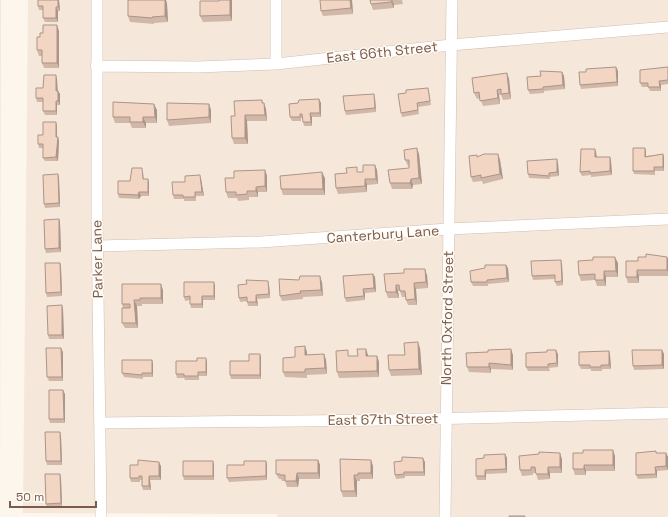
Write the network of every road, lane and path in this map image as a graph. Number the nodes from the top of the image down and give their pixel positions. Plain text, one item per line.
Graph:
1 (96, 0) edge
2 (276, 0) edge
3 (452, 0) edge
4 (668, 27) edge
5 (451, 45) junction
6 (276, 64) junction
7 (96, 66) junction
8 (668, 219) edge
9 (448, 229) junction
10 (97, 246) junction
11 (667, 413) edge
12 (446, 418) junction
13 (100, 423) junction
14 (101, 517) edge
15 (445, 517) edge

1 - 7 street, Parker Lane
2 - 6 street
3 - 5 street, North Oxford Street
4 - 5 street, East 66th Street
5 - 6 street, East 66th Street
5 - 9 street, North Oxford Street
6 - 7 street, East 66th Street
7 - 10 street, Parker Lane
8 - 9 street, Canterbury Lane
9 - 10 street, Canterbury Lane
9 - 12 street, North Oxford Street
10 - 13 street, Parker Lane
11 - 12 street, East 67th Street
12 - 13 street, East 67th Street
12 - 15 street, North Oxford Street
13 - 14 street, Parker Lane

